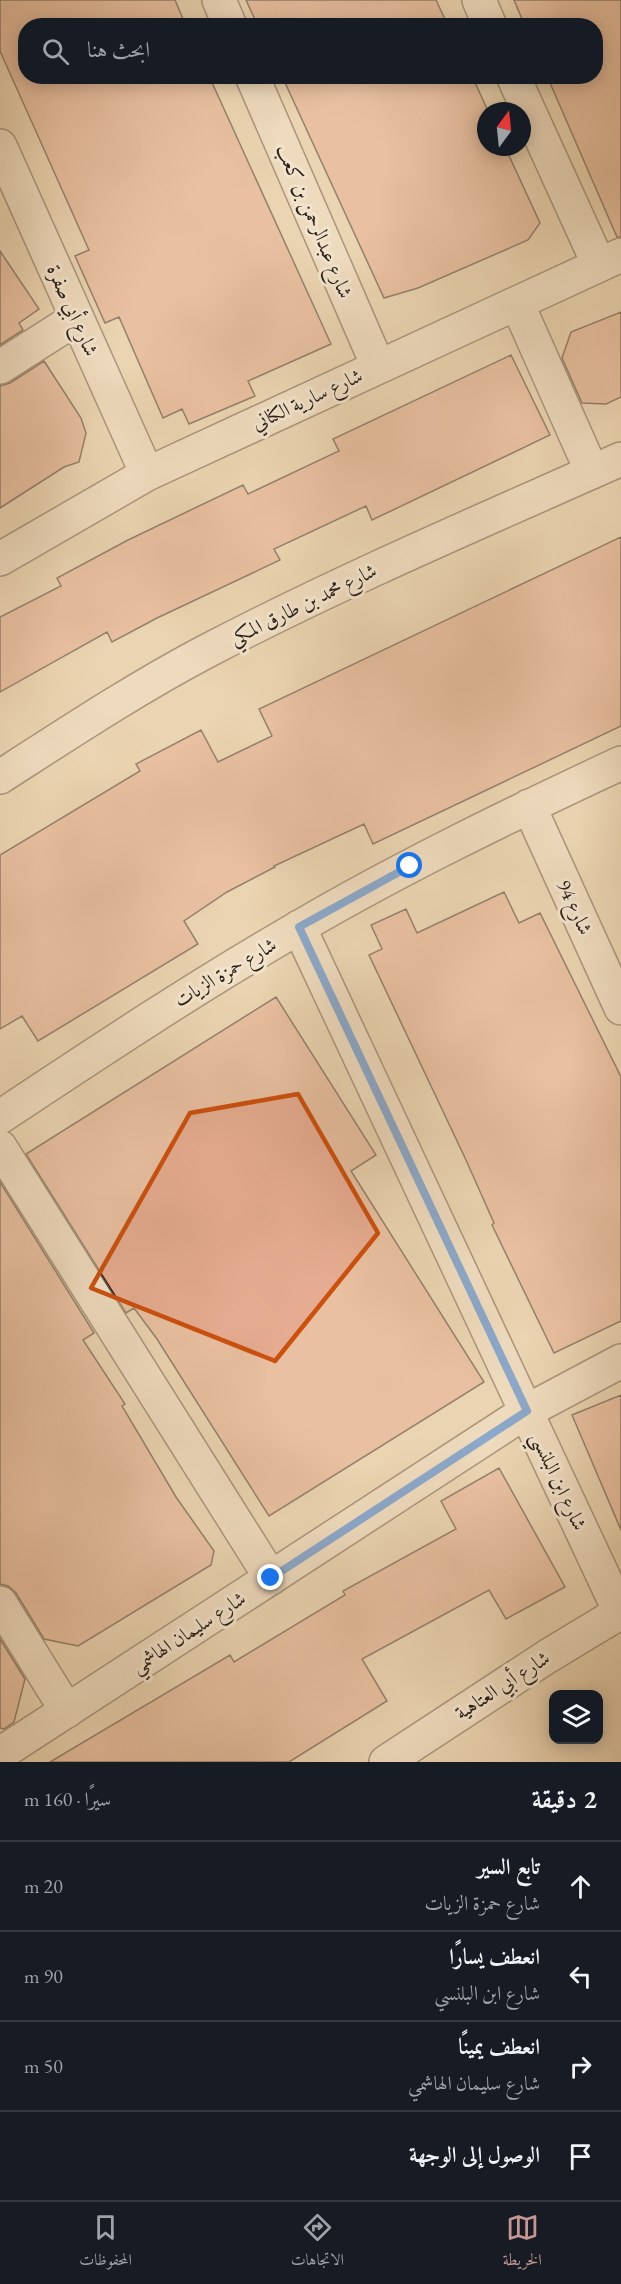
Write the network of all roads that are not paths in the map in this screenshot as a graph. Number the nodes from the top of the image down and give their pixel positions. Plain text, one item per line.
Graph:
1 (219, 0) edge
2 (479, 0) edge
3 (227, 18) edge
4 (487, 18) edge
5 (255, 84) edge
6 (517, 84) edge
7 (0, 146) edge
8 (610, 260) edge
9 (516, 303) junction
10 (77, 318) junction
11 (378, 366) junction
12 (0, 367) edge
13 (621, 459) edge
14 (592, 472) junction
15 (147, 474) junction
16 (0, 559) edge
17 (621, 762) edge
18 (0, 777) edge
19 (529, 806) junction
20 (299, 927) junction
21 (621, 1008) edge
22 (0, 1117) edge
23 (0, 1147) edge
24 (621, 1361) edge
25 (527, 1411) junction
26 (271, 1578) junction
27 (0, 1603) edge
28 (621, 1612) edge
29 (67, 1711) junction
30 (0, 1754) edge
31 (386, 1762) edge

1 - 3 street
2 - 4 street
5 - 11 street, شارع عبدالرحمن بن كعب
6 - 8 street
7 - 10 street, شارع أبي صفرة
8 - 9 street, شارع سارية الكناني
9 - 11 street, شارع سارية الكناني
9 - 14 street
10 - 12 street
10 - 15 street, شارع أبي صفرة
11 - 15 street, شارع سارية الكناني
13 - 14 street, شارع محمد بن طارق المكي
14 - 18 street, شارع محمد بن طارق المكي
15 - 16 street, شارع سارية الكناني
17 - 19 street, شارع حمزة الزيات
19 - 20 street, شارع حمزة الزيات
19 - 21 street, شارع 94
20 - 22 street, شارع حمزة الزيات
20 - 25 street, شارع ابن البلنسي
23 - 26 street
24 - 25 street, شارع سليمان الهاشمي
25 - 26 street, شارع سليمان الهاشمي
25 - 28 street, شارع ابن البلنسي
26 - 29 street, شارع سليمان الهاشمي
27 - 29 street
28 - 31 street, شارع أبي العتاهية
29 - 30 street, شارع سليمان الهاشمي

